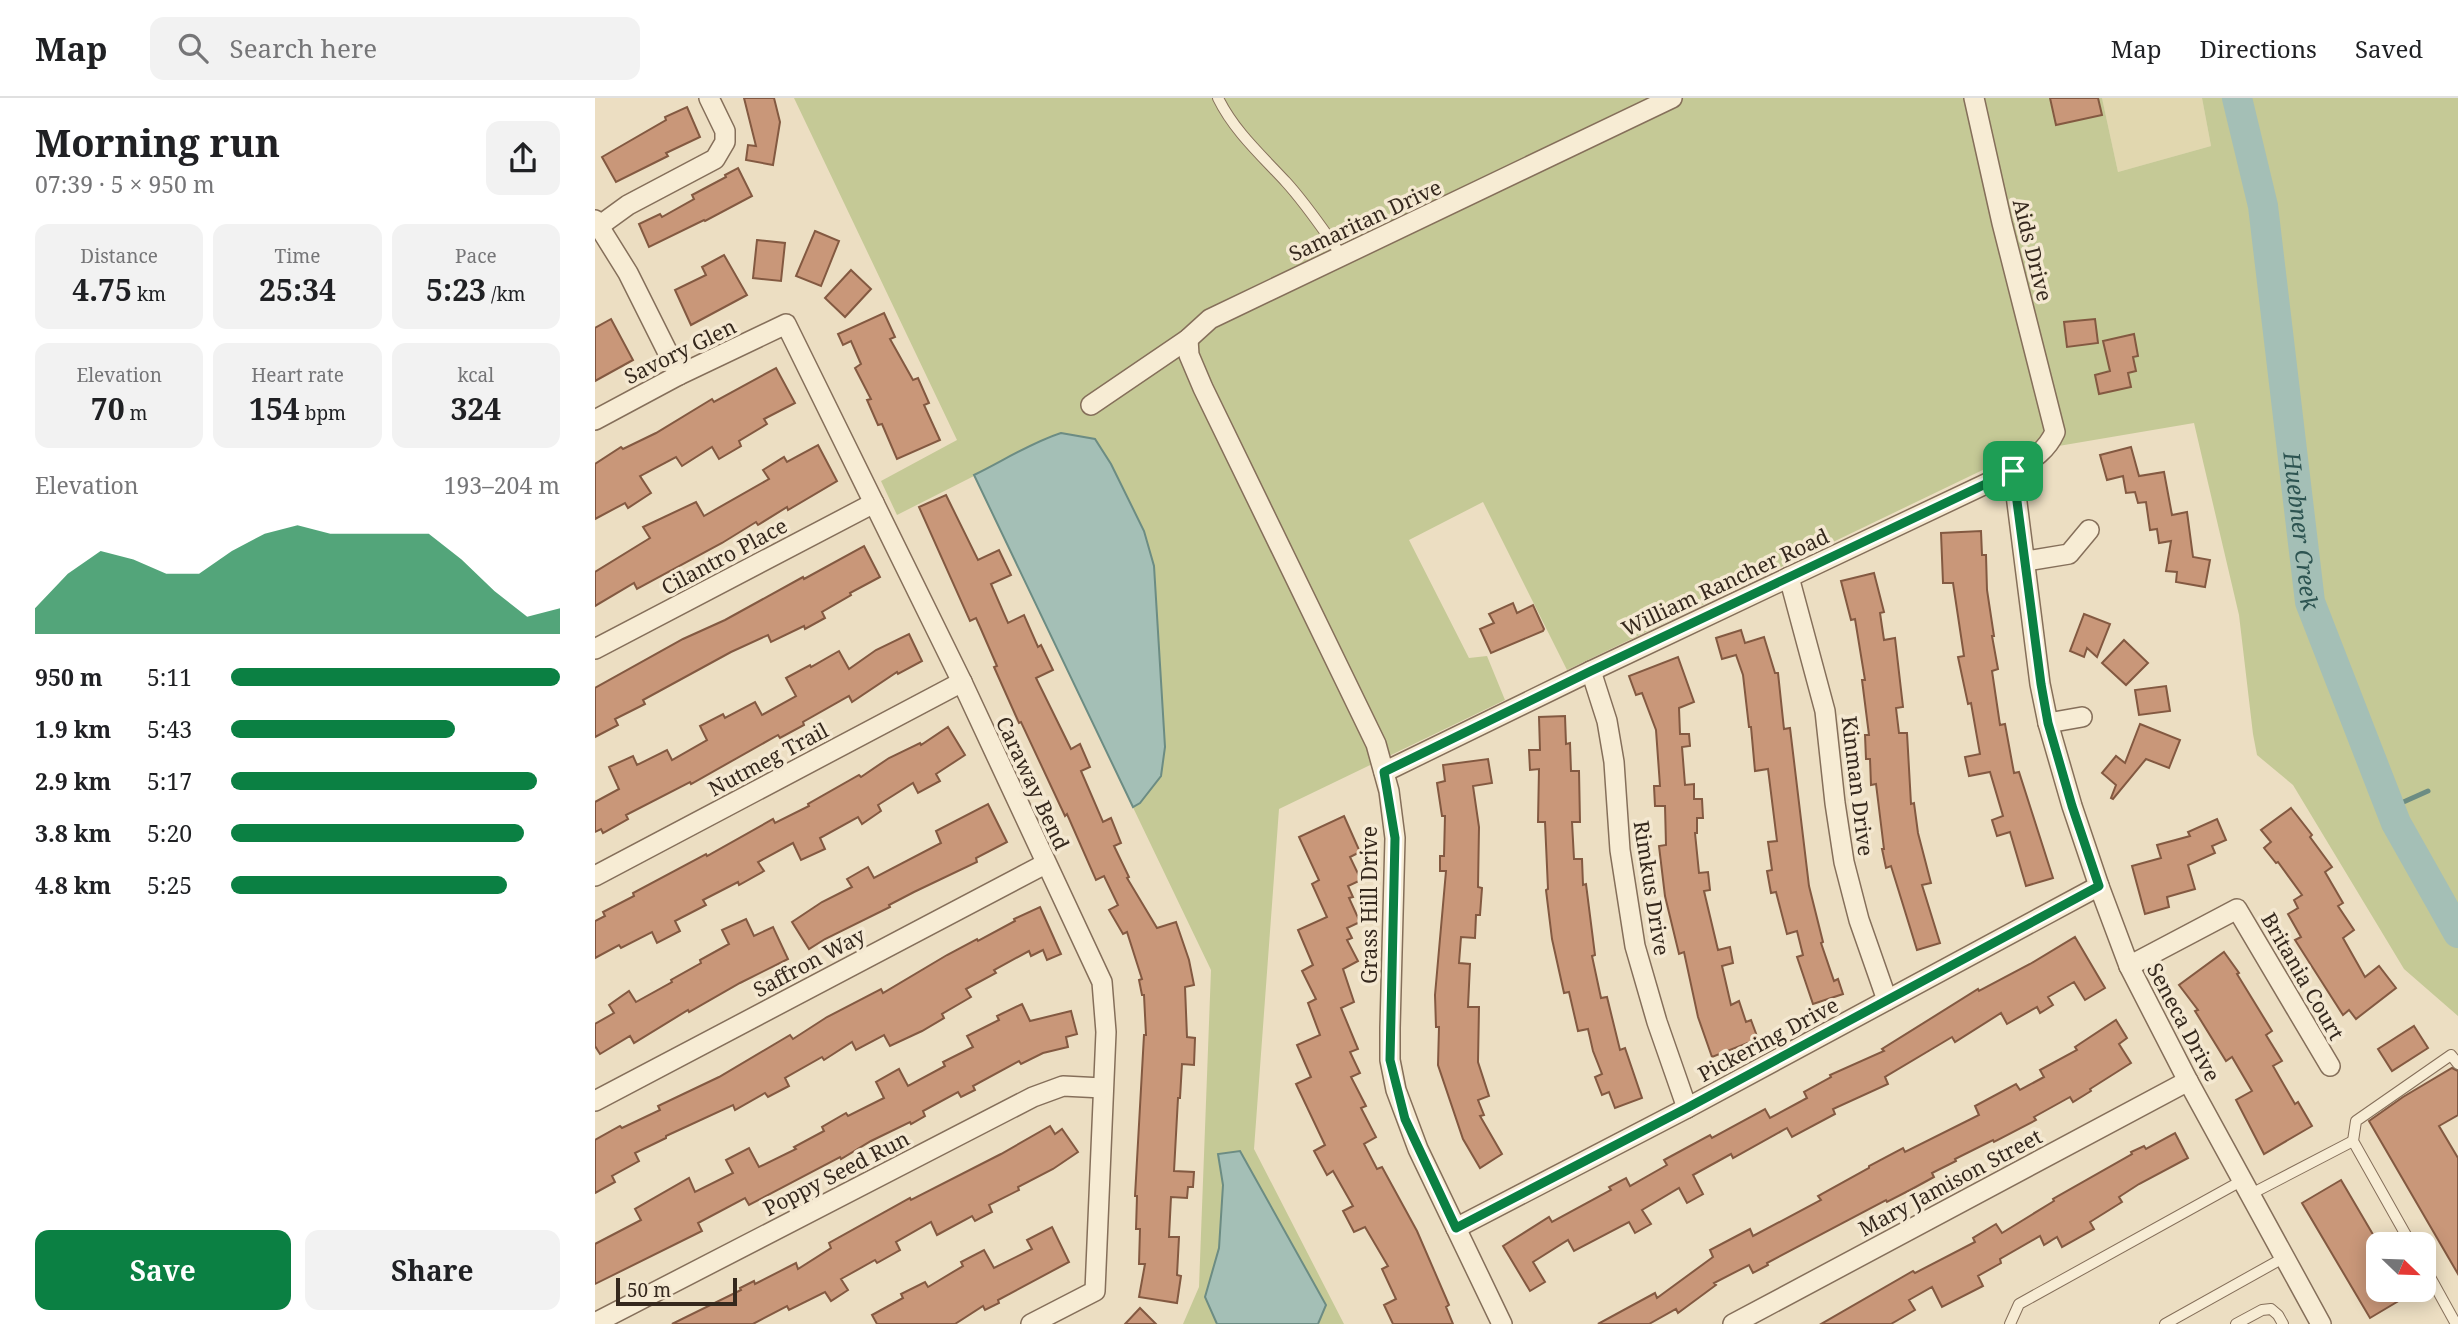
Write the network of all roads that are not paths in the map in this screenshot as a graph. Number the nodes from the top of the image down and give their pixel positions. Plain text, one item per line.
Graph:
1 (709, 98) edge
2 (1218, 98) edge
3 (1672, 98) edge
4 (1973, 98) edge
5 (597, 223) edge
6 (1342, 256) junction
7 (786, 324) joint
8 (1188, 339) junction
9 (679, 375) junction
10 (1091, 405) dead end
11 (2050, 412) joint
12 (595, 420) edge
13 (2013, 471) junction
14 (874, 503) junction
15 (2089, 530) dead end
16 (2025, 561) junction
17 (1789, 577) junction
18 (595, 649) edge
19 (1591, 671) junction
20 (962, 682) junction
21 (2082, 717) dead end
22 (2048, 723) junction
23 (1384, 772) junction
24 (1045, 864) junction
25 (595, 876) edge
26 (2099, 886) junction
27 (2129, 966) junction
28 (1887, 1000) junction
29 (2458, 1064) edge
30 (2330, 1066) dead end
31 (2188, 1081) junction
32 (1103, 1088) junction
33 (595, 1101) edge
34 (1687, 1108) junction
35 (2353, 1142) junction
36 (2247, 1187) junction
37 (1456, 1228) junction
38 (2404, 1232) edge
39 (2285, 1257) junction
40 (2436, 1288) edge
41 (595, 1323) edge
42 (1031, 1324) edge
43 (1502, 1324) edge
44 (1733, 1324) edge
45 (2010, 1324) edge
46 (2165, 1324) edge
47 (2236, 1324) edge
48 (2283, 1324) edge
49 (2321, 1324) edge
50 (2456, 1324) edge

1 - 5 street
2 - 6 lane
3 - 6 street, Samaritan Drive
4 - 11 street, Aids Drive
5 - 9 street
6 - 8 street, Samaritan Drive
7 - 9 street, Savory Glen
7 - 14 street, Caraway Bend
8 - 10 street, Samaritan Drive
8 - 23 street, Grass Hill Drive
9 - 12 street, Savory Glen
11 - 13 street, William Rancher Road
13 - 16 street, Seneca Drive
13 - 17 street, William Rancher Road
14 - 18 street, Cilantro Place
14 - 20 street, Caraway Bend
15 - 16 street
16 - 22 street, Seneca Drive
17 - 19 street, William Rancher Road
17 - 28 street, Kinman Drive
19 - 23 street, William Rancher Road
19 - 34 street, Rimkus Drive
20 - 24 street, Caraway Bend
20 - 25 street, Nutmeg Trail
21 - 22 street
22 - 26 street, Seneca Drive
23 - 37 street, Grass Hill Drive
24 - 32 street, Caraway Bend
24 - 33 street, Saffron Way
26 - 27 street, Seneca Drive
26 - 28 street, Pickering Drive
27 - 30 street, Britania Court
27 - 31 street, Seneca Drive
28 - 34 street, Pickering Drive
29 - 35 lane
31 - 36 street, Seneca Drive
31 - 44 street, Mary Jamison Street
32 - 41 street, Poppy Seed Run
32 - 42 street, Caraway Bend
34 - 37 street, Pickering Drive
35 - 36 lane
35 - 38 lane
36 - 39 street, Seneca Drive
36 - 45 lane
37 - 43 street, Grass Hill Drive
39 - 46 lane
39 - 49 street, Seneca Drive
40 - 50 lane
47 - 48 lane

